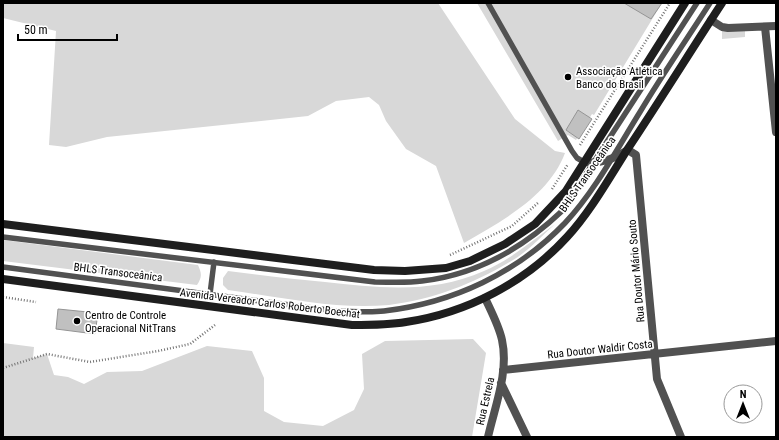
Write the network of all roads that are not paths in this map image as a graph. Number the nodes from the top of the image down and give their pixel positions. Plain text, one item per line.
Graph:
1 (488, 3) edge
2 (685, 3) edge
3 (697, 3) edge
4 (710, 3) edge
5 (722, 3) edge
6 (711, 20) junction
7 (776, 26) edge
8 (765, 27) junction
9 (776, 132) edge
10 (628, 150) junction
11 (610, 161) junction
12 (584, 162) junction
13 (594, 163) junction
14 (3, 224) edge
15 (3, 237) edge
16 (214, 262) junction
17 (3, 267) edge
18 (3, 279) edge
19 (210, 294) junction
20 (485, 298) junction
21 (776, 341) edge
22 (654, 354) junction
23 (503, 370) junction
24 (501, 383) junction
25 (488, 437) edge
26 (527, 437) edge
27 (681, 437) edge

1 - 12 lane
2 - 12 main road
3 - 13 lane, BHLS Transoceânica
4 - 11 lane, BHLS Transoceânica
5 - 6 main road, Avenida Vereador Carlos Roberto Boechat
6 - 8 street
6 - 10 main road, Avenida Vereador Carlos Roberto Boechat
7 - 8 street
8 - 9 street
10 - 11 street
10 - 20 main road, Avenida Vereador Carlos Roberto Boechat
10 - 22 street, Rua Doutor Mário Souto
11 - 13 street
11 - 19 lane, BHLS Transoceânica
12 - 13 street
12 - 14 main road
13 - 16 lane, BHLS Transoceânica
15 - 16 lane, BHLS Transoceânica
16 - 19 lane
17 - 19 lane, BHLS Transoceânica
18 - 20 main road, Avenida Vereador Carlos Roberto Boechat
20 - 23 street
21 - 22 street, Rua Doutor Waldir Costa
22 - 23 street, Rua Doutor Waldir Costa
22 - 27 street, Rua Doutor Mário Souto
23 - 24 street, Rua Estrela
24 - 25 street, Rua Estrela
24 - 26 street

